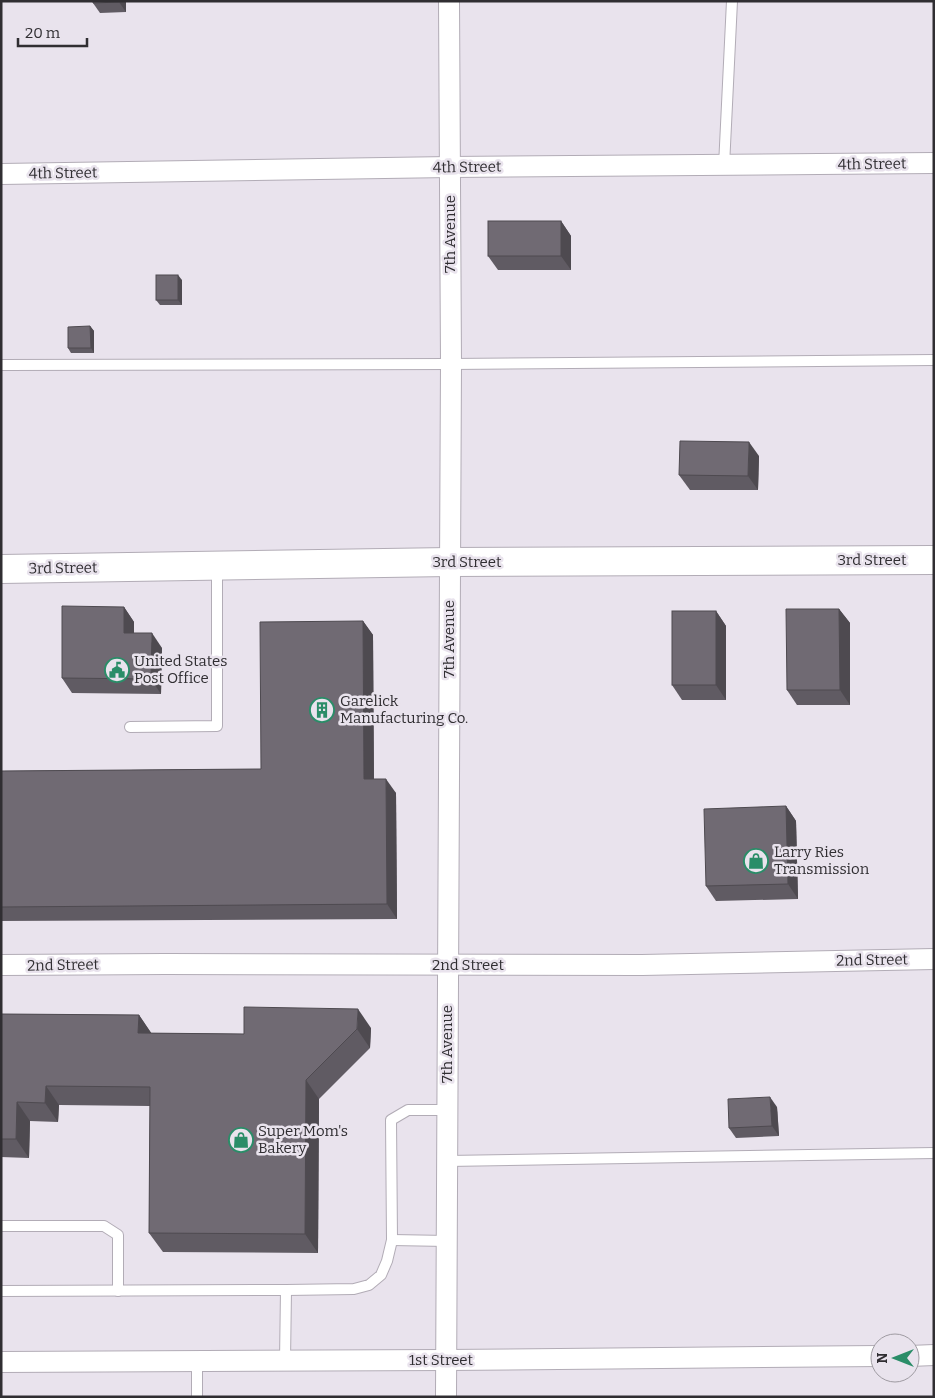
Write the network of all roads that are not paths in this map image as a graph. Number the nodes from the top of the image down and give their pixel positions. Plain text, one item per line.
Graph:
1 (449, 1) edge
2 (732, 1) edge
3 (934, 163) edge
4 (724, 166) junction
5 (450, 167) junction
6 (1, 174) edge
7 (934, 360) edge
8 (451, 364) junction
9 (1, 365) edge
10 (934, 560) edge
11 (449, 562) junction
12 (217, 566) junction
13 (1, 569) edge
14 (130, 726) dead end
15 (934, 959) edge
16 (447, 965) junction
17 (1, 966) edge
18 (447, 1110) junction
19 (934, 1153) edge
20 (447, 1161) junction
21 (1, 1226) edge
22 (392, 1240) junction
23 (447, 1241) junction
24 (286, 1290) junction
25 (1, 1291) edge
26 (118, 1291) junction
27 (934, 1355) edge
28 (870, 1356) edge
29 (920, 1356) edge
30 (446, 1360) junction
31 (197, 1361) junction
32 (285, 1361) junction
33 (1, 1362) edge
34 (198, 1397) edge
35 (446, 1397) edge

1 - 5 street, 7th Avenue
2 - 4 lane
3 - 4 street, 4th Street
4 - 5 street, 4th Street
5 - 6 street, 4th Street
5 - 8 street, 7th Avenue
7 - 8 lane
8 - 9 lane
8 - 11 street, 7th Avenue
10 - 11 street, 3rd Street
11 - 12 street, 3rd Street
11 - 16 street, 7th Avenue
12 - 13 street, 3rd Street
12 - 14 lane
15 - 16 street, 2nd Street
16 - 17 street, 2nd Street
16 - 18 street, 7th Avenue
18 - 20 street, 7th Avenue
18 - 22 lane
19 - 20 lane
20 - 23 street, 7th Avenue
21 - 26 lane
22 - 23 lane
22 - 24 lane
23 - 30 street, 7th Avenue
24 - 26 lane
24 - 32 lane
25 - 26 lane
27 - 29 street
28 - 30 street, 1st Street
30 - 32 street, 1st Street
30 - 35 street, 7th Avenue
31 - 32 street, 1st Street
31 - 33 street, 1st Street
31 - 34 lane

